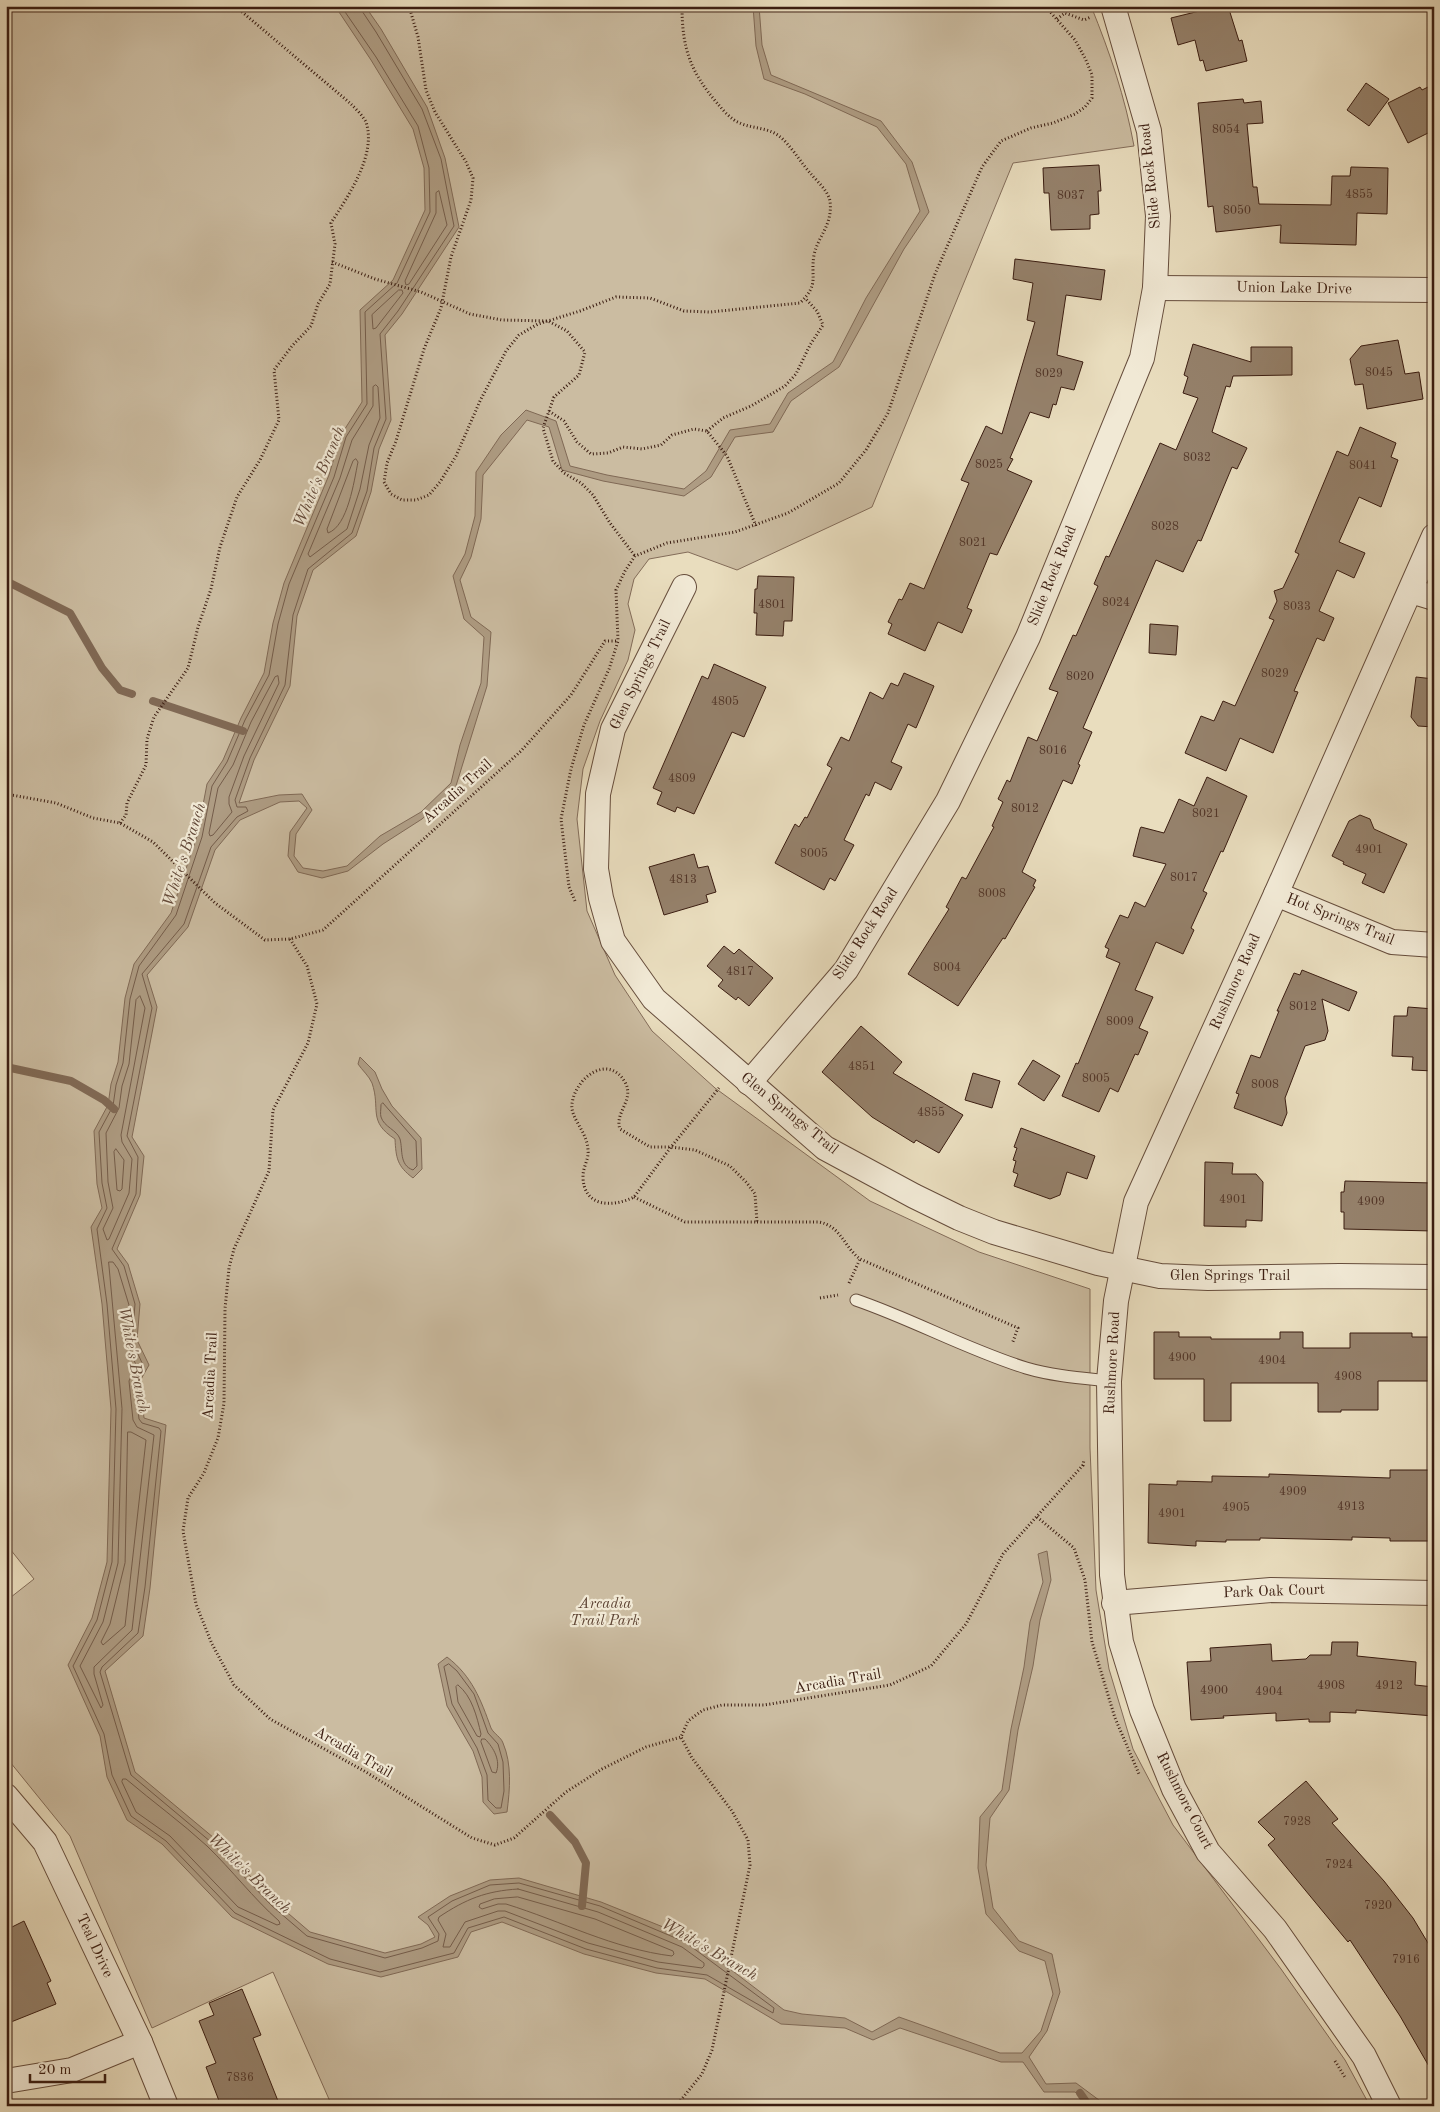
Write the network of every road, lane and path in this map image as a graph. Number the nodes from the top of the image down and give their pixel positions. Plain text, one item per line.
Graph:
1 (236, 6) edge
2 (409, 6) edge
3 (682, 6) edge
4 (1045, 6) edge
5 (1114, 8) edge
6 (1057, 19) junction
7 (332, 262) junction
8 (1155, 288) junction
9 (1434, 290) edge
10 (805, 298) junction
11 (442, 301) junction
12 (548, 321) junction
13 (549, 411) junction
14 (707, 431) junction
15 (756, 526) junction
16 (1434, 536) edge
17 (635, 556) junction
18 (684, 587) dead end
19 (1411, 590) junction
20 (1434, 598) edge
21 (618, 641) junction
22 (6, 794) edge
23 (120, 823) junction
24 (1276, 894) junction
25 (576, 905) dead end
26 (290, 939) junction
27 (1434, 945) edge
28 (749, 1083) junction
29 (722, 1084) dead end
30 (671, 1147) junction
31 (634, 1197) junction
32 (757, 1222) junction
33 (1122, 1268) junction
34 (1434, 1277) edge
35 (844, 1294) dead end
36 (820, 1298) dead end
37 (856, 1300) dead end
38 (1009, 1351) dead end
39 (1109, 1381) junction
40 (1110, 1446) junction
41 (1434, 1593) edge
42 (1114, 1603) junction
43 (681, 1737) junction
44 (6, 1796) edge
45 (140, 2042) junction
46 (6, 2081) edge
47 (166, 2106) edge
48 (676, 2106) edge
49 (1389, 2106) edge

1 - 7 path
2 - 11 path
3 - 10 path
4 - 6 path
5 - 6 path
5 - 8 street, Slide Rock Road
6 - 15 path
7 - 11 path
7 - 23 path
8 - 9 street, Union Lake Drive
8 - 28 street, Slide Rock Road
10 - 12 path
10 - 14 path
11 - 12 path
11 - 12 path
12 - 13 path
13 - 14 path
13 - 17 path
14 - 15 path
15 - 17 path
16 - 19 street, Rushmore Road
17 - 21 path
18 - 28 street, Glen Springs Trail
19 - 20 street
19 - 24 street, Rushmore Road
21 - 25 path
21 - 26 path, Arcadia Trail
22 - 23 path, Arcadia Trail
23 - 26 path, Arcadia Trail
24 - 27 street, Hot Springs Trail
24 - 33 street, Rushmore Road
26 - 43 path, Arcadia Trail
28 - 33 street, Glen Springs Trail
29 - 30 path
30 - 31 path
30 - 31 path
30 - 32 path
31 - 32 path
32 - 38 path
33 - 34 street, Glen Springs Trail
33 - 39 street, Rushmore Road
35 - 36 path
37 - 39 lane
39 - 40 street, Rushmore Road
40 - 42 street, Rushmore Court
40 - 43 path, Arcadia Trail
41 - 42 street, Park Oak Court
42 - 49 street, Rushmore Court
43 - 48 path
44 - 45 street, Teal Drive
45 - 46 street
45 - 47 street, Teal Drive

